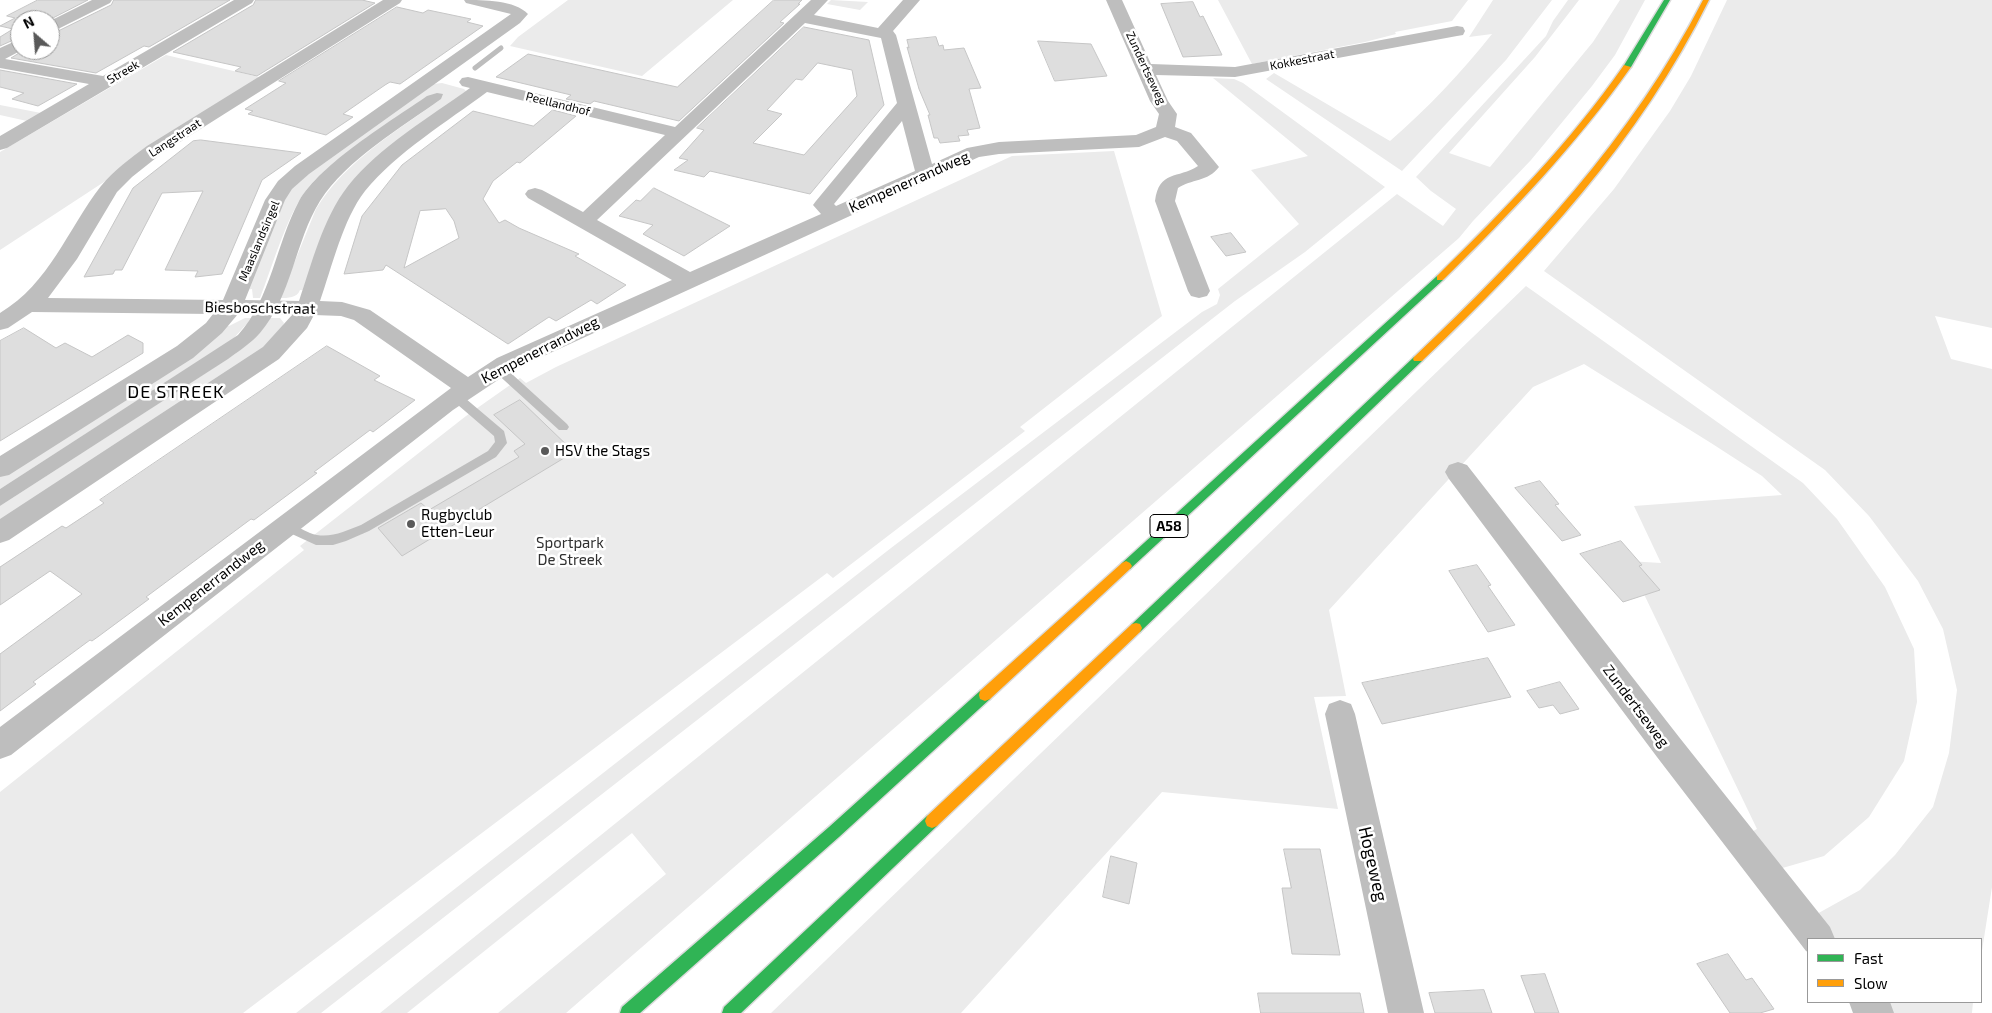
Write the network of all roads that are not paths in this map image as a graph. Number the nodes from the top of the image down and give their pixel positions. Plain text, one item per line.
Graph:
1 (104, 0) edge
2 (246, 0) edge
3 (394, 0) edge
4 (472, 0) edge
5 (820, 0) edge
6 (912, 0) edge
7 (1114, 0) edge
8 (1667, 0) edge
9 (1706, 0) edge
10 (802, 17) junction
11 (60, 23) edge
12 (1457, 31) dead end
13 (882, 33) junction
14 (0, 62) edge
15 (1145, 69) junction
16 (437, 74) junction
17 (106, 82) junction
18 (484, 86) junction
19 (907, 103) junction
20 (1165, 130) junction
21 (678, 133) junction
22 (0, 144) edge
23 (925, 174) junction
24 (535, 194) dead end
25 (834, 215) junction
26 (585, 221) junction
27 (690, 280) junction
28 (1199, 291) dead end
29 (28, 305) junction
30 (239, 308) junction
31 (296, 308) junction
32 (0, 323) edge
33 (498, 368) junction
34 (461, 392) junction
35 (563, 427) dead end
36 (0, 468) edge
37 (1458, 472) dead end
38 (285, 526) junction
39 (0, 533) edge
40 (1340, 714) dead end
41 (0, 745) edge
42 (1817, 938) edge
43 (1868, 1003) edge
44 (628, 1013) edge
45 (730, 1013) edge
46 (1406, 1013) edge
47 (1876, 1013) edge

1 - 11 street
2 - 17 street, Streek
3 - 29 street, Langstraat
4 - 16 street, Maaslandsingel
5 - 10 street
6 - 13 street
7 - 15 street, Zundertseweg
8 - 44 highway, A58
9 - 45 highway
10 - 13 street
10 - 21 street
12 - 15 street, Kokkestraat
13 - 19 street
14 - 17 street
15 - 20 street, Zundertseweg
16 - 18 street, Peellandhof
16 - 30 street, Maaslandsingel
17 - 22 street, Streek
18 - 21 street, Peellandhof
18 - 31 street
19 - 23 street
19 - 25 street
20 - 23 street, Kempenerrandweg
20 - 28 street
21 - 26 street
23 - 25 street, Kempenerrandweg
24 - 26 street
25 - 27 street, Kempenerrandweg
26 - 27 street
27 - 33 street, Kempenerrandweg
29 - 30 street, Biesboschstraat
29 - 32 street, Langstraat
30 - 31 street, Biesboschstraat
30 - 36 street, Maaslandsingel
31 - 34 street, Biesboschstraat
31 - 39 street
33 - 34 street, Kempenerrandweg
33 - 35 lane
34 - 38 street, Kempenerrandweg
34 - 38 lane
37 - 42 street, Zundertseweg
38 - 41 street, Kempenerrandweg
40 - 46 street, Hogeweg
43 - 47 street

